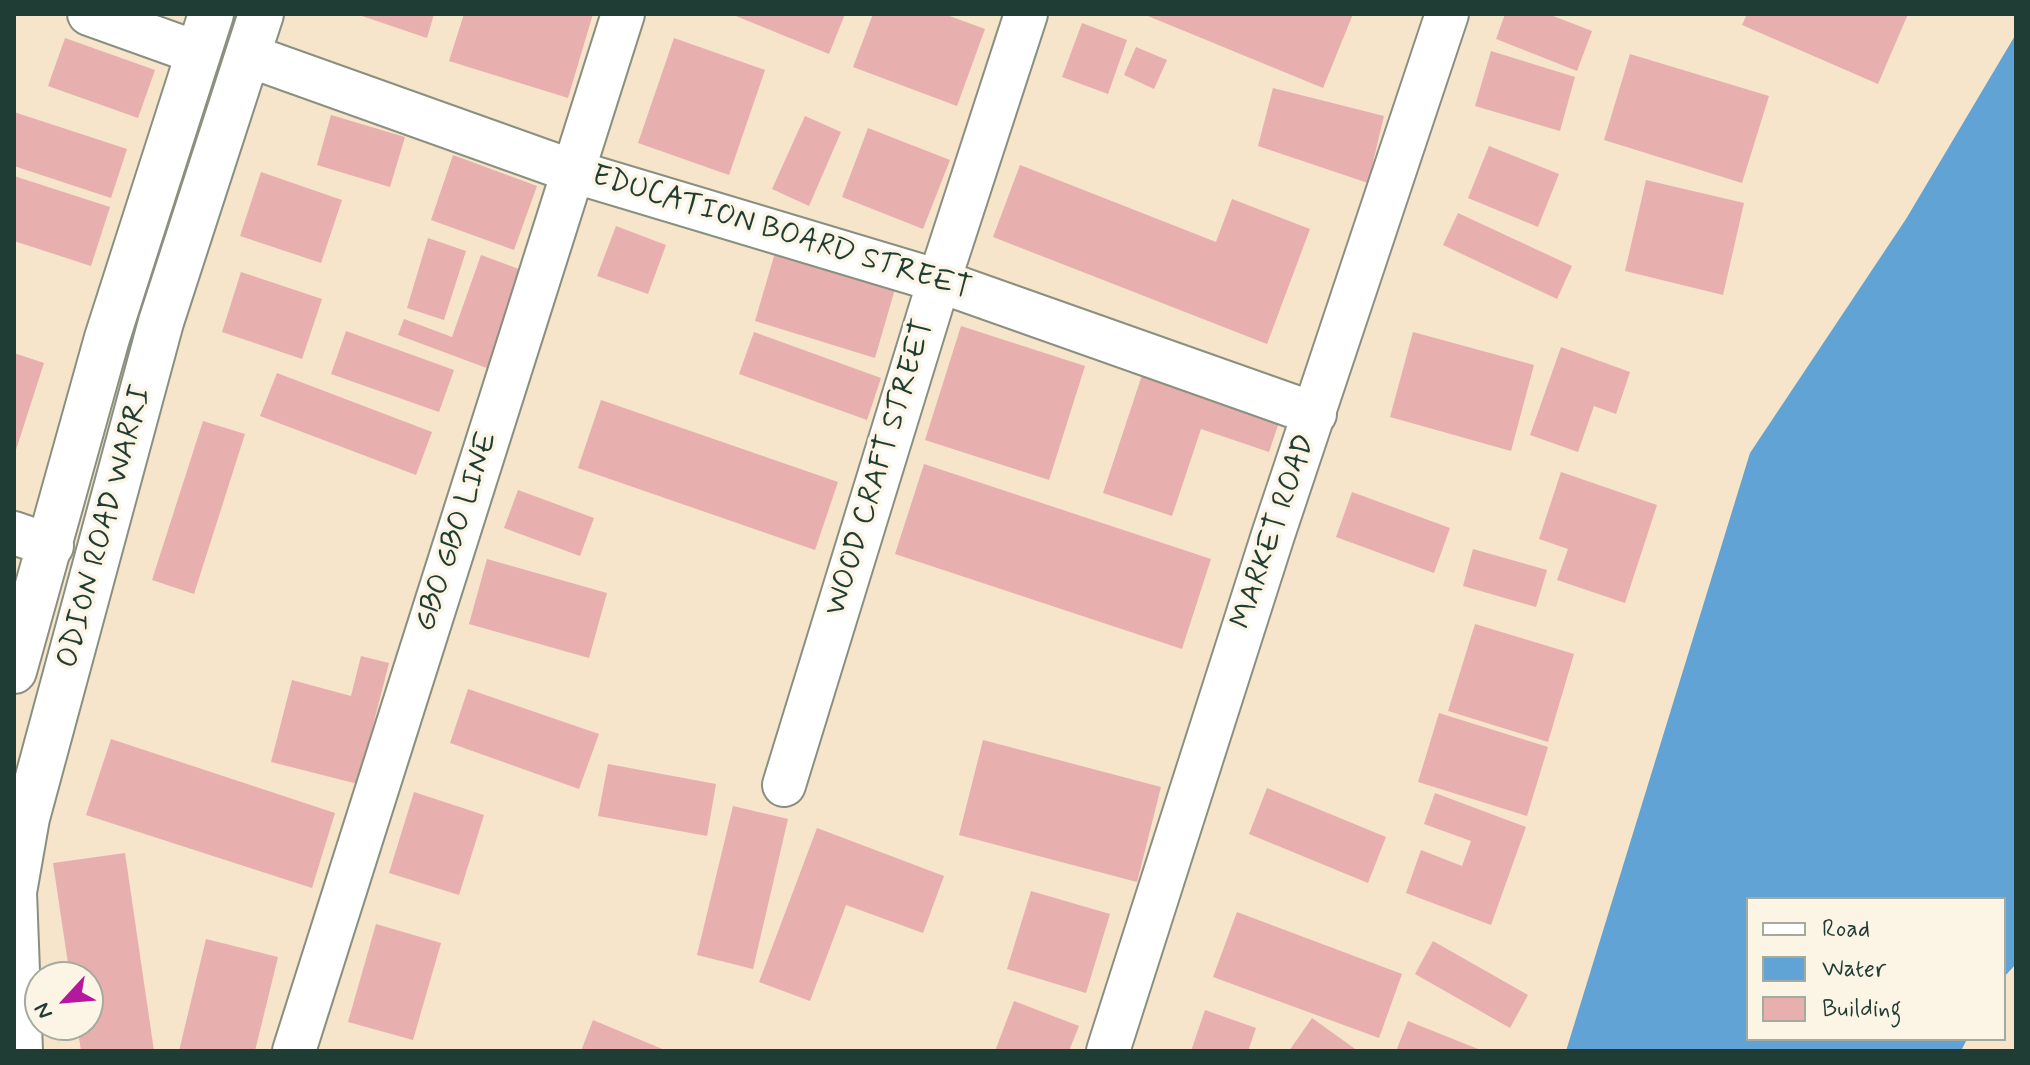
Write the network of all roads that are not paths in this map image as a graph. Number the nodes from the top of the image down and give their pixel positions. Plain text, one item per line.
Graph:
1 (89, 14) edge
2 (261, 14) edge
3 (623, 14) edge
4 (1026, 14) edge
5 (1447, 14) edge
6 (205, 34) edge
7 (247, 55) junction
8 (572, 171) junction
9 (939, 281) junction
10 (1315, 414) junction
11 (33, 540) edge
12 (14, 671) edge
13 (784, 785) dead end
14 (20, 1051) edge
15 (294, 1051) edge
16 (1108, 1051) edge

1 - 6 street
2 - 7 main road, ODION ROAD WARRI
3 - 8 street, GBO GBO LINE
4 - 9 street, WOOD CRAFT STREET
5 - 10 street, MARKET ROAD
6 - 11 main road, ODION ROAD WARRI
7 - 8 street, EDUCATION BOARD STREET
7 - 14 main road, ODION ROAD WARRI
8 - 9 street, EDUCATION BOARD STREET
8 - 15 street, GBO GBO LINE
9 - 10 street, EDUCATION BOARD STREET
9 - 13 street, WOOD CRAFT STREET
10 - 16 street, MARKET ROAD
11 - 12 main road, ODION ROAD WARRI

